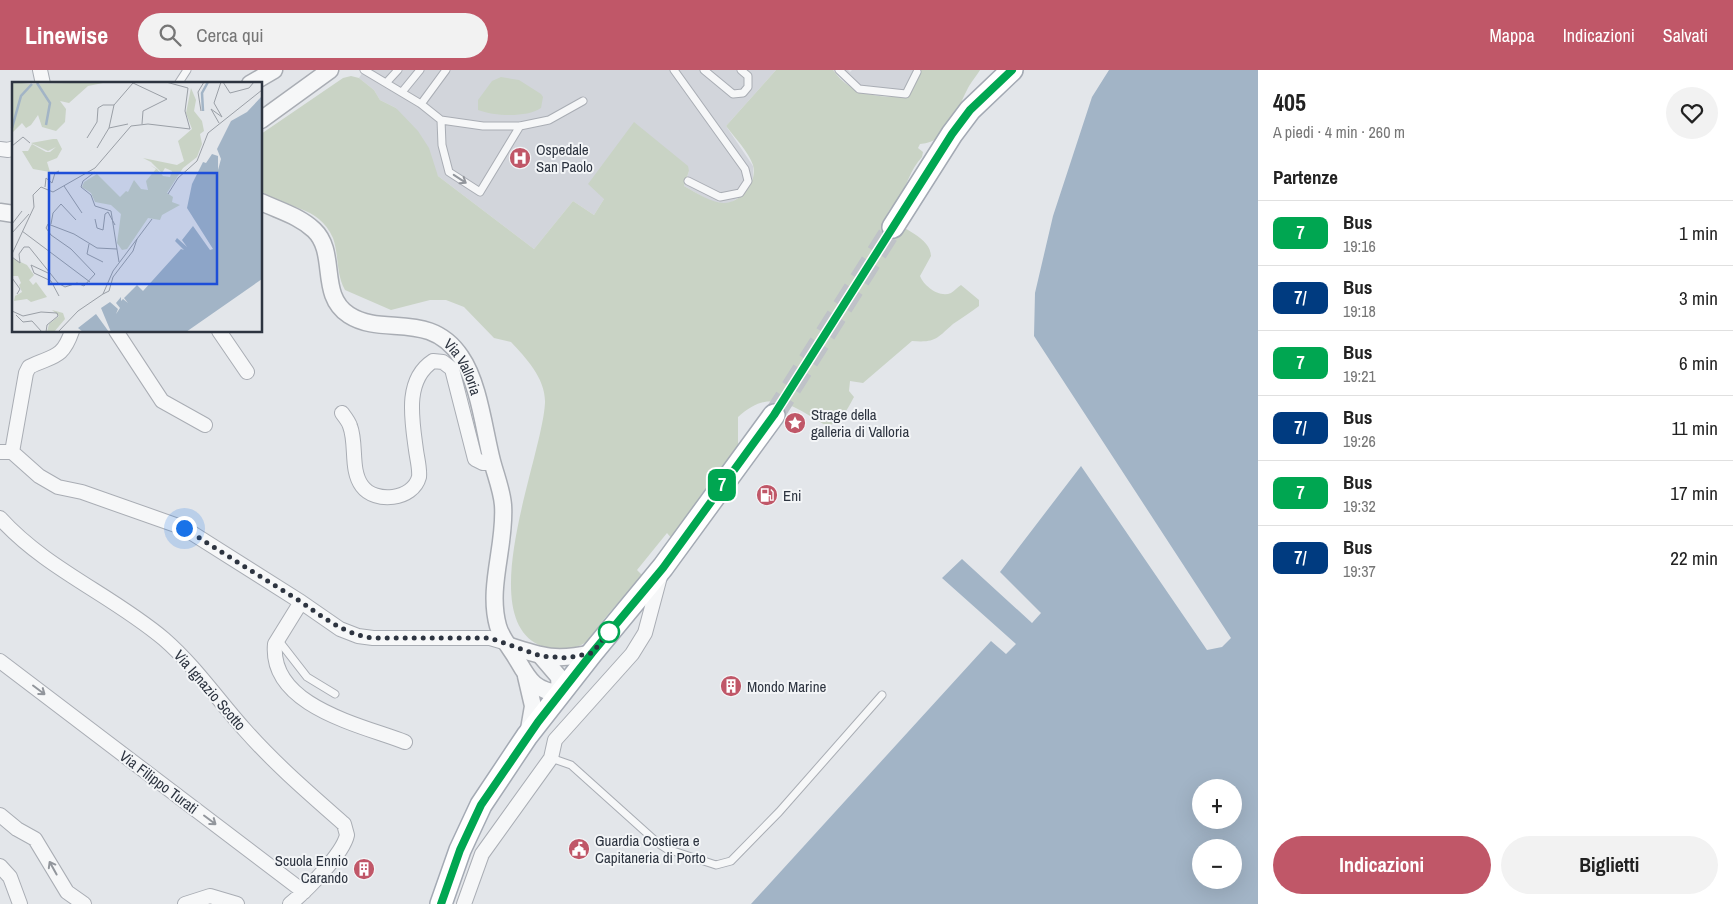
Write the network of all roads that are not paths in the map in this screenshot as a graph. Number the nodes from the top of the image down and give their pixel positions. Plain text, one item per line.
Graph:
1 (187, 70) edge
2 (274, 70) edge
3 (330, 70) edge
4 (364, 70) edge
5 (398, 70) edge
6 (420, 70) edge
7 (446, 70) edge
8 (674, 70) edge
9 (704, 70) edge
10 (741, 70) edge
11 (839, 70) edge
12 (1012, 70) edge
13 (917, 72) dead end
14 (179, 82) edge
15 (253, 82) edge
16 (386, 83) junction
17 (402, 92) junction
18 (583, 101) dead end
19 (421, 104) junction
20 (262, 119) edge
21 (441, 120) junction
22 (520, 126) junction
23 (688, 182) dead end
24 (262, 202) edge
25 (893, 227) tunnel mouth
26 (72, 332) edge
27 (117, 332) edge
28 (220, 332) edge
29 (247, 372) dead end
30 (342, 413) dead end
31 (774, 415) tunnel mouth
32 (205, 425) dead end
33 (6, 452) edge
34 (493, 463) junction
35 (0, 518) edge
36 (663, 568) junction
37 (301, 602) junction
38 (278, 638) junction
39 (508, 644) junction
40 (592, 653) junction
41 (541, 656) junction
42 (0, 661) edge
43 (525, 674) junction
44 (560, 693) junction
45 (335, 694) dead end
46 (882, 695) dead end
47 (527, 736) junction
48 (405, 742) dead end
49 (551, 758) junction
50 (0, 814) edge
51 (0, 824) edge
52 (16, 828) junction
53 (0, 866) edge
54 (304, 892) junction
55 (20, 904) edge
56 (84, 904) edge
57 (185, 904) edge
58 (237, 904) edge
59 (290, 904) edge
60 (441, 904) edge
61 (464, 904) edge

1 - 14 lane
2 - 15 street
3 - 20 street
4 - 16 lane
5 - 16 lane
6 - 17 lane
7 - 19 lane
8 - 23 lane
9 - 10 lane
11 - 13 lane
12 - 25 main road
16 - 17 lane
17 - 19 lane
18 - 22 lane
19 - 21 lane
21 - 22 lane
21 -> 22 lane
24 - 34 street, Via Valloria
26 - 33 street
27 - 32 street
28 - 29 street
30 - 34 street
31 - 36 main road
33 - 37 street
34 - 39 street, Via Valloria
35 - 54 street, Via Ignazio Scotto
36 - 40 main road
36 - 49 street
37 - 38 street
37 - 39 street
38 - 45 lane
38 - 48 street
39 - 41 street
39 - 43 street, Via Valloria
40 - 41 street
40 - 44 main road
41 - 44 street
42 -> 54 street, Via Filippo Turati
43 - 44 street
43 - 47 street
44 - 47 main road
46 - 49 lane
47 - 60 main road
49 - 61 street
50 - 52 street
51 - 52 street
56 -> 52 street
53 - 55 street
54 - 59 street
57 - 58 street

